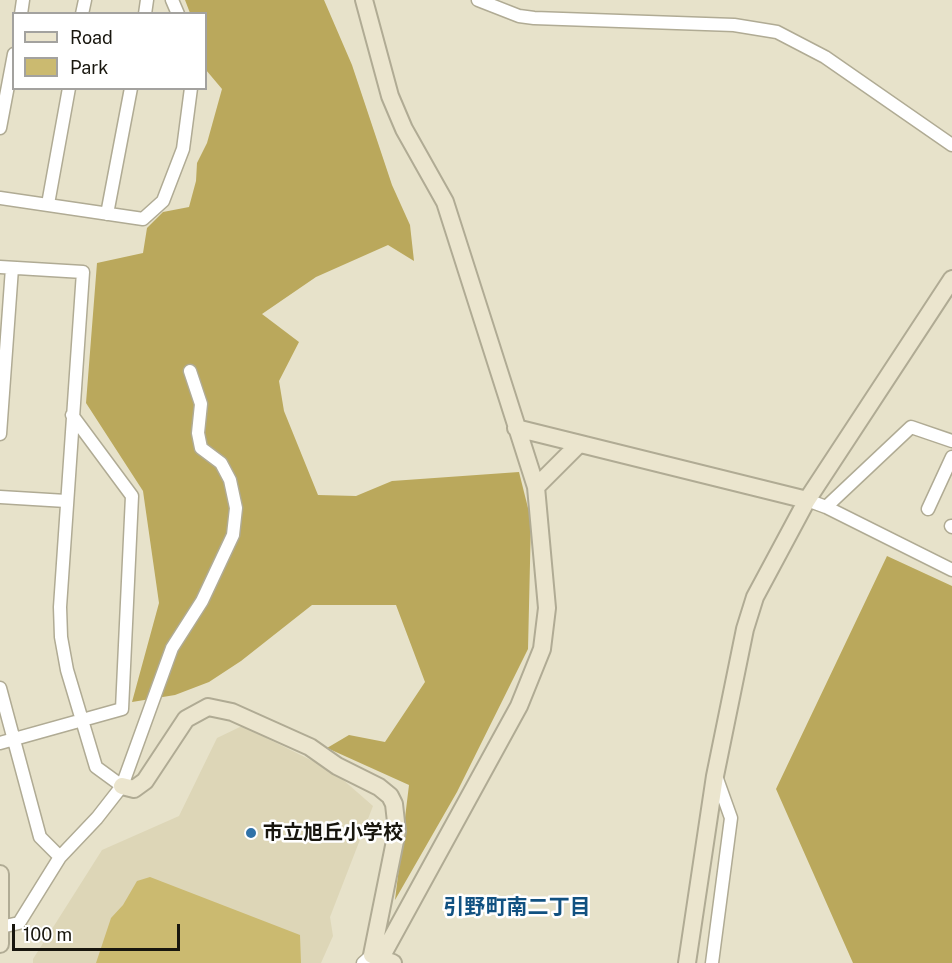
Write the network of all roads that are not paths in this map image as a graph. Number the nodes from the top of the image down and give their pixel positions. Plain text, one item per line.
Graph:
1 (364, 0) edge
2 (478, 0) edge
3 (12, 65) edge
4 (69, 90) edge
5 (130, 90) edge
6 (191, 90) edge
7 (0, 128) edge
8 (952, 145) edge
9 (0, 198) edge
10 (48, 204) junction
11 (107, 214) junction
12 (6, 268) edge
13 (952, 279) edge
14 (190, 371) dead end
15 (72, 415) junction
16 (516, 428) junction
17 (0, 434) edge
18 (952, 441) edge
19 (578, 445) junction
20 (952, 457) edge
21 (536, 487) junction
22 (0, 497) edge
23 (807, 500) junction
24 (66, 501) junction
25 (826, 507) junction
26 (928, 509) dead end
27 (952, 570) edge
28 (0, 688) edge
29 (82, 719) junction
30 (15, 739) junction
31 (0, 743) edge
32 (715, 776) junction
33 (122, 786) junction
34 (60, 857) junction
35 (0, 874) edge
36 (1, 927) edge
37 (0, 944) edge
38 (377, 961) edge
39 (687, 963) edge
40 (712, 963) edge

1 - 16 street
2 - 8 street
3 - 7 street
4 - 10 street
5 - 11 street
6 - 11 street
9 - 10 street
10 - 11 street
12 - 15 street
12 - 17 street
13 - 23 street
14 - 33 street
15 - 24 street
15 - 29 street
16 - 19 street
16 - 21 street
18 - 25 street
19 - 21 street
19 - 23 street
20 - 26 street
21 - 38 street
22 - 24 street
23 - 25 street
23 - 32 street
24 - 29 street
25 - 27 street
28 - 30 street
29 - 30 street
29 - 33 street
30 - 31 street
30 - 34 street
32 - 39 street
32 - 40 street
33 - 34 street
33 - 38 street
34 - 36 street
35 - 36 street
36 - 37 street

